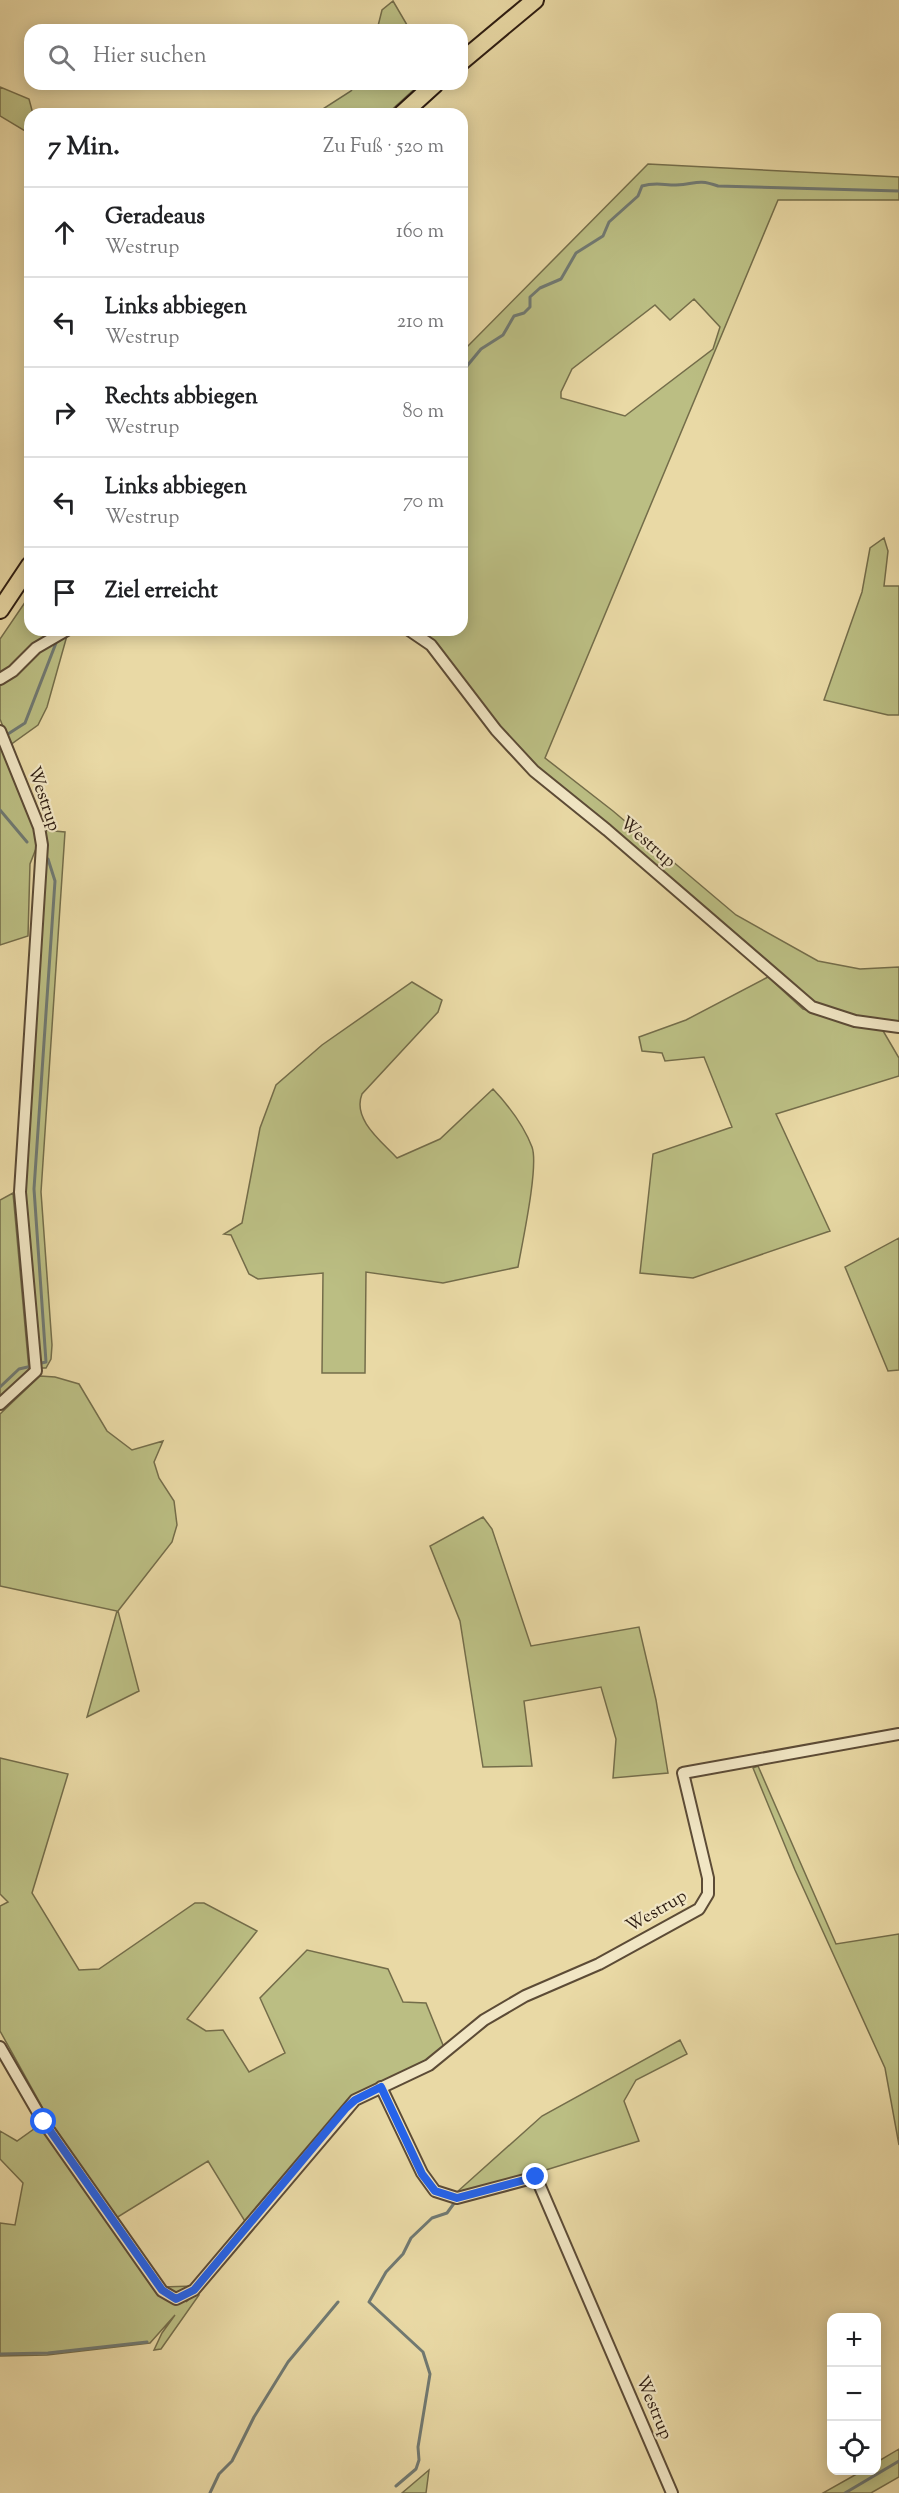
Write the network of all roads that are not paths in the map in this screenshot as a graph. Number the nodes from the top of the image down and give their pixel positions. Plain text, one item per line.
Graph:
1 (535, 0) edge
2 (468, 56) edge
3 (428, 90) edge
4 (409, 108) edge
5 (24, 575) edge
6 (0, 610) edge
7 (57, 636) edge
8 (417, 636) edge
9 (0, 679) edge
10 (0, 731) edge
11 (899, 1027) edge
12 (0, 1404) edge
13 (899, 1734) edge
14 (0, 2047) edge
15 (381, 2087) junction
16 (672, 2493) edge

1 - 2 main road
3 - 4 main road
5 - 6 main road
7 - 9 street
8 - 11 street, Westrup
10 - 12 street, Westrup
13 - 15 street, Westrup
14 - 15 street, Westrup
15 - 16 street, Westrup

